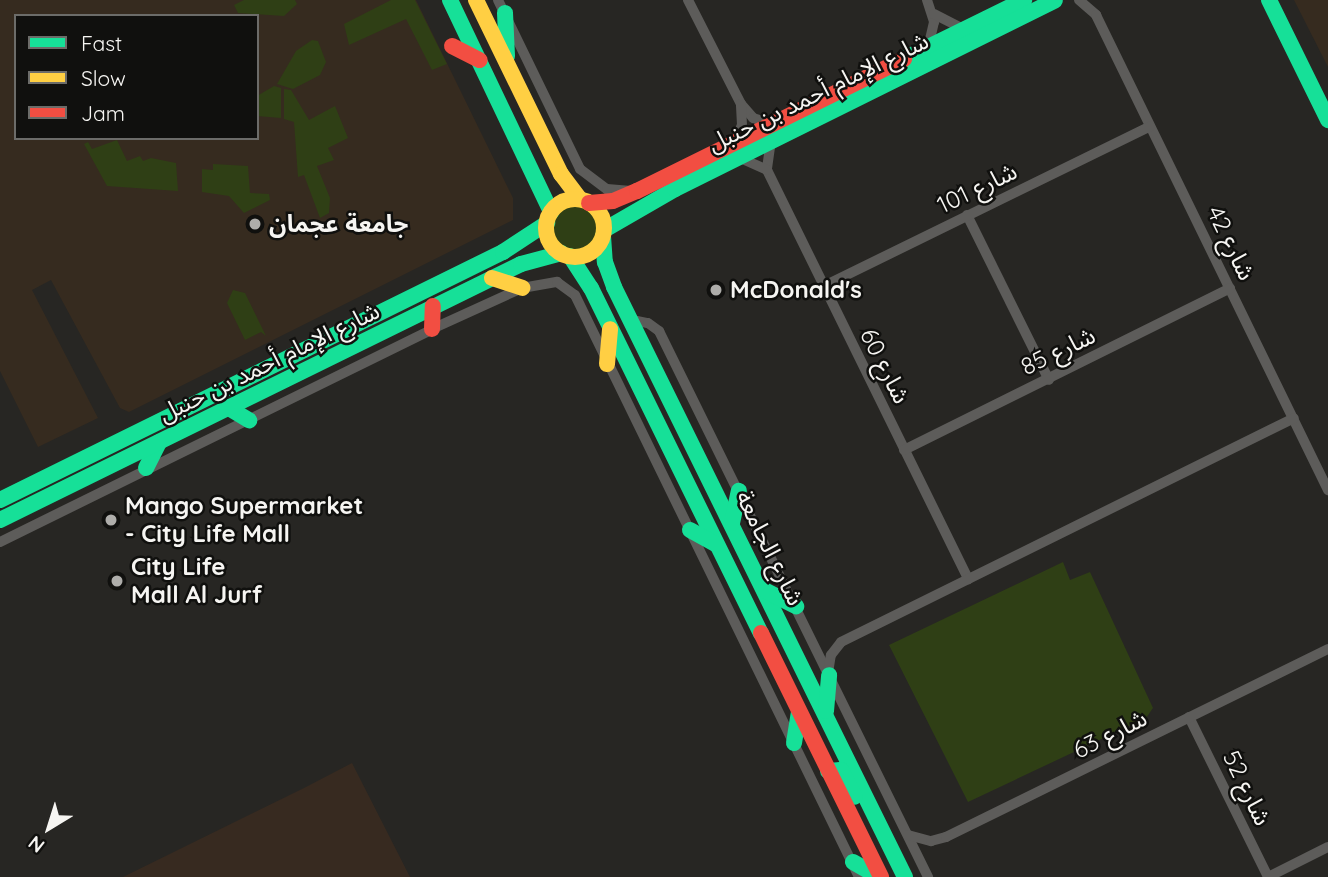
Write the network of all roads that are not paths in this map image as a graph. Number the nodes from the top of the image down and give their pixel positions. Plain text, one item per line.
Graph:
1 (450, 0) edge
2 (476, 0) edge
3 (688, 0) edge
4 (927, 0) edge
5 (1024, 0) edge
6 (1055, 0) edge
7 (1079, 0) edge
8 (1094, 0) edge
9 (1269, 0) edge
10 (501, 7) edge
11 (934, 14) junction
12 (1096, 15) junction
13 (965, 30) junction
14 (452, 46) dead end
15 (928, 48) junction
16 (480, 60) junction
17 (508, 65) junction
18 (741, 104) junction
19 (1328, 120) edge
20 (1150, 126) junction
21 (771, 132) junction
22 (735, 151) junction
23 (766, 170) junction
24 (638, 191) junction
25 (584, 201) junction
26 (967, 215) junction
27 (549, 218) junction
28 (603, 233) junction
29 (566, 255) junction
30 (492, 278) junction
31 (822, 287) junction
32 (522, 288) junction
33 (1230, 288) junction
34 (433, 306) junction
35 (632, 320) junction
36 (610, 327) junction
37 (432, 329) junction
38 (607, 365) junction
39 (1049, 380) junction
40 (227, 407) junction
41 (1294, 418) junction
42 (249, 420) junction
43 (159, 442) junction
44 (904, 450) junction
45 (146, 468) junction
46 (1328, 490) edge
47 (739, 491) junction
48 (0, 500) edge
49 (0, 520) edge
50 (732, 523) junction
51 (690, 530) junction
52 (0, 542) edge
53 (715, 544) junction
54 (968, 579) junction
55 (766, 591) junction
56 (796, 606) junction
57 (811, 638) junction
58 (841, 642) junction
59 (1328, 649) edge
60 (828, 674) junction
61 (799, 712) junction
62 (826, 713) junction
63 (1189, 717) junction
64 (794, 743) junction
65 (828, 771) junction
66 (881, 827) junction
67 (908, 835) junction
68 (1328, 848) edge
69 (856, 870) edge
70 (880, 877) edge
71 (905, 877) edge
72 (928, 877) edge
73 (1268, 877) edge

1 - 16 street
2 - 17 street
3 - 18 street
4 - 11 street
5 - 13 street, شارع الإمام أحمد بن حنبل
6 - 21 street, شارع الإمام أحمد بن حنبل
7 - 12 street, شارع 42
8 - 12 street, شارع 42
9 - 19 street
10 - 17 street
10 - 24 street
11 - 13 street
11 - 15 street
12 - 20 street, شارع 42
13 - 15 street, شارع الإمام أحمد بن حنبل
14 - 16 street
15 - 21 street, شارع الإمام أحمد بن حنبل
16 - 27 street
17 - 25 street
18 - 21 street
18 - 22 street
20 - 26 street, شارع 101
20 - 33 street, شارع 42
21 - 22 street, شارع الإمام أحمد بن حنبل
21 - 23 street
22 - 23 street
22 - 24 street, شارع الإمام أحمد بن حنبل
22 - 28 street, شارع الإمام أحمد بن حنبل
23 - 31 street, شارع 60
24 - 25 street, شارع الإمام أحمد بن حنبل
25 - 27 street
25 - 28 street
26 - 31 street, شارع 101
26 - 39 street
27 - 29 street
27 - 48 street, شارع الإمام أحمد بن حنبل
28 - 29 street
28 - 35 street, شارع الجامعة
29 - 30 street, شارع الإمام أحمد بن حنبل
29 - 36 street, شارع الجامعة
30 - 32 street
30 - 34 street, شارع الإمام أحمد بن حنبل
31 - 44 street, شارع 60
32 - 37 street
32 - 38 street
33 - 39 street, شارع 85
33 - 41 street, شارع 42
34 - 37 street
34 - 40 street, شارع الإمام أحمد بن حنبل
35 - 47 street
35 - 50 street, شارع الجامعة
36 - 38 street
36 - 53 street, شارع الجامعة
37 - 42 street
38 - 51 street
39 - 44 street, شارع 85
40 - 42 street
40 - 43 street, شارع الإمام أحمد بن حنبل
41 - 46 street, شارع 42
41 - 54 street
42 - 45 street
43 - 45 street
43 - 49 street, شارع الإمام أحمد بن حنبل
44 - 54 street, شارع 60
45 - 52 street
47 - 50 street
47 - 56 street
50 - 55 street, شارع الجامعة
51 - 53 street
51 - 64 street
53 - 61 street, شارع الجامعة
54 - 58 street
55 - 56 street
55 - 62 street, شارع الجامعة
56 - 57 street
57 - 58 street
57 - 60 street
58 - 60 street
59 - 63 street, شارع 63
60 - 62 street
60 - 67 street
61 - 64 street
61 - 65 street, شارع الجامعة
62 - 66 street, شارع الجامعة
63 - 67 street, شارع 63
63 - 73 street, شارع 52
64 - 69 street
65 - 66 street
65 - 70 street, شارع الجامعة
66 - 71 street, شارع الجامعة
67 - 72 street
68 - 73 street
69 - 70 street

